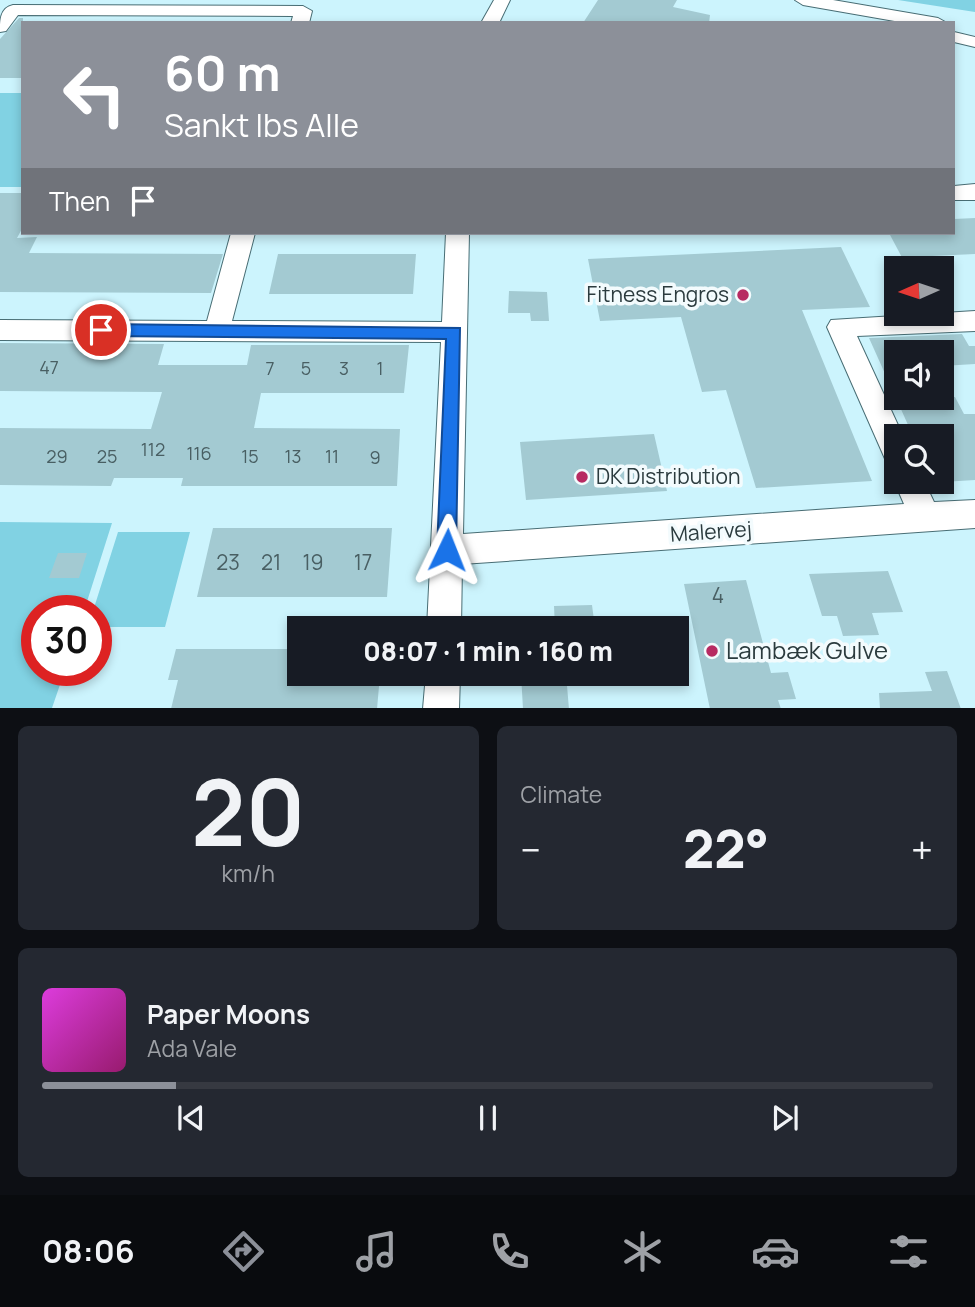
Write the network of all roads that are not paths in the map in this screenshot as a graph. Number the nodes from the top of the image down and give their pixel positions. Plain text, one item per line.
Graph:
1 (502, 0) edge
2 (793, 0) edge
3 (803, 0) edge
4 (6, 9) edge
5 (300, 21) edge
6 (491, 21) edge
7 (884, 21) edge
8 (926, 21) edge
9 (955, 25) edge
10 (0, 27) edge
11 (975, 29) edge
12 (955, 37) edge
13 (975, 41) edge
14 (975, 192) edge
15 (955, 193) edge
16 (242, 235) edge
17 (458, 235) edge
18 (975, 321) edge
19 (0, 330) edge
20 (217, 331) junction
21 (454, 332) junction
22 (884, 425) edge
23 (915, 494) edge
24 (975, 514) edge
25 (925, 517) junction
26 (447, 550) junction
27 (444, 616) edge
28 (442, 686) edge
29 (441, 708) edge

1 - 6 street
2 - 7 street
3 - 8 street
4 - 5 street
4 - 10 street
9 - 11 street
12 - 13 street
14 - 15 street
16 - 20 street
17 - 21 street
18 - 22 street
19 - 20 street
20 - 21 street
21 - 26 street
23 - 25 street
24 - 25 street, Malervej
25 - 26 street, Malervej
26 - 27 street
28 - 29 street

